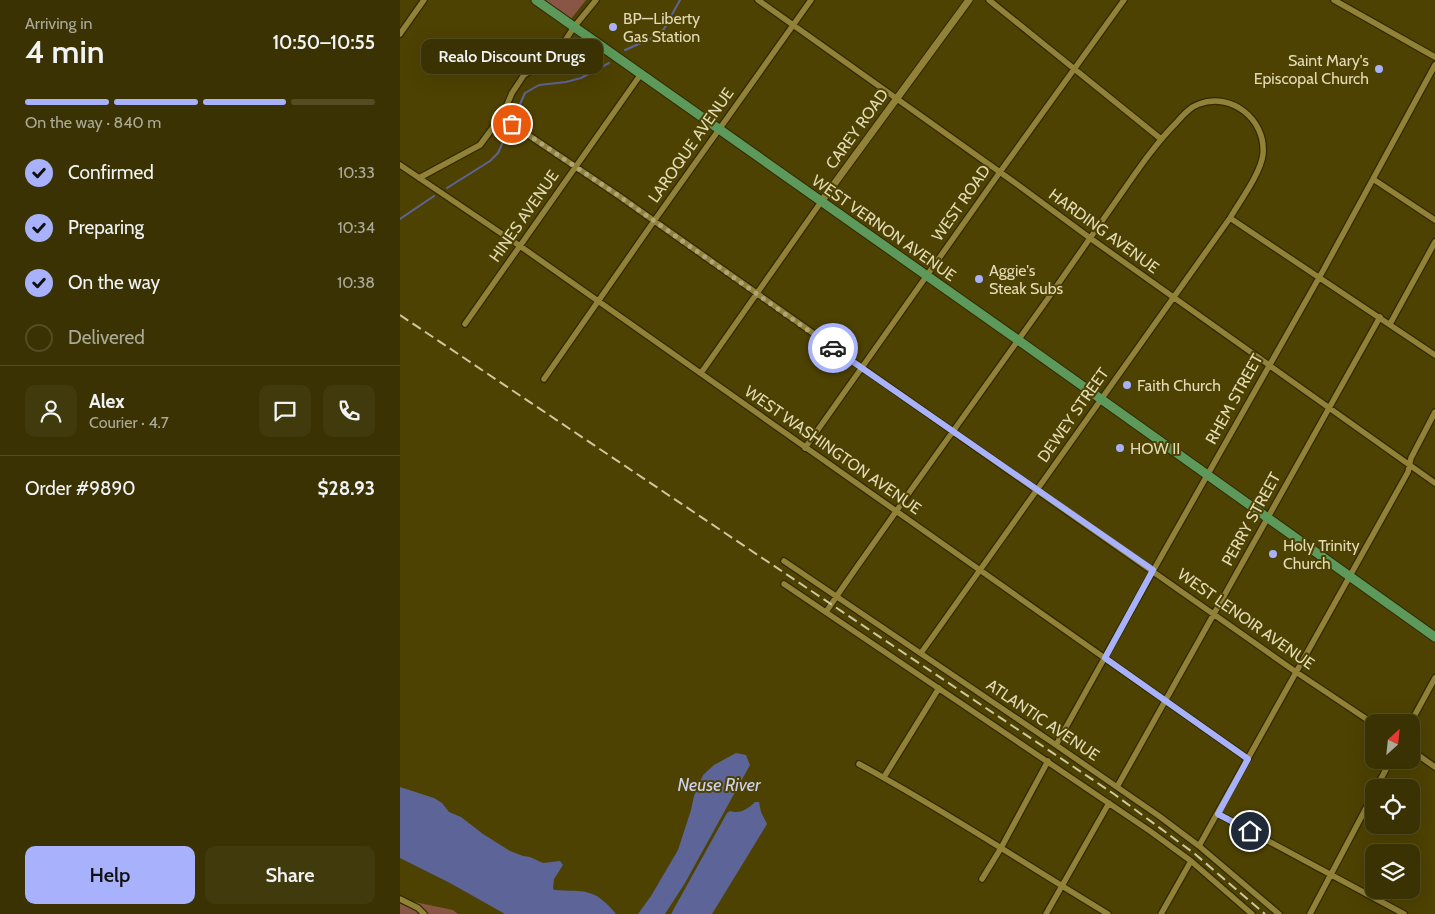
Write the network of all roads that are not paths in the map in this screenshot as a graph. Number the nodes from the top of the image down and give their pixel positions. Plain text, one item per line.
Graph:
1 (424, 0) edge
2 (536, 0) edge
3 (596, 0) edge
4 (758, 0) edge
5 (811, 0) edge
6 (969, 0) edge
7 (989, 0) edge
8 (1124, 0) edge
9 (1334, 0) edge
10 (1342, 2) edge
11 (793, 25) junction
12 (574, 27) junction
13 (400, 34) edge
14 (1435, 57) edge
15 (1435, 65) edge
16 (1074, 68) junction
17 (641, 74) junction
18 (897, 98) junction
19 (512, 124) dead end
20 (719, 130) junction
21 (1161, 139) junction
22 (400, 165) edge
23 (575, 166) junction
24 (1000, 172) junction
25 (419, 178) junction
26 (1373, 179) junction
27 (821, 202) junction
28 (1230, 218) junction
29 (1435, 220) edge
30 (654, 221) junction
31 (1090, 238) junction
32 (1435, 242) edge
33 (520, 246) junction
34 (926, 276) junction
35 (1319, 278) junction
36 (757, 294) junction
37 (1173, 298) junction
38 (598, 302) junction
39 (1380, 317) junction
40 (465, 324) dead end
41 (1390, 324) junction
42 (1018, 340) junction
43 (1435, 355) edge
44 (1269, 365) junction
45 (862, 367) junction
46 (701, 373) junction
47 (544, 379) dead end
48 (1101, 399) junction
49 (1330, 408) junction
50 (1435, 412) edge
51 (953, 431) junction
52 (805, 448) junction
53 (1410, 465) junction
54 (1207, 475) junction
55 (1435, 483) edge
56 (1037, 490) junction
57 (896, 511) junction
58 (1267, 518) junction
59 (784, 561) dead end
60 (1153, 570) junction
61 (980, 571) junction
62 (1349, 577) junction
63 (784, 584) dead end
64 (836, 597) junction
65 (826, 612) junction
66 (1214, 613) junction
67 (1435, 637) edge
68 (921, 654) junction
69 (1105, 658) junction
70 (1296, 672) junction
71 (1435, 678) edge
72 (939, 688) junction
73 (1166, 700) junction
74 (1415, 714) edge
75 (1365, 718) edge
76 (1056, 745) junction
77 (1420, 756) edge
78 (1248, 759) junction
79 (1048, 761) junction
80 (859, 764) dead end
81 (1435, 767) edge
82 (884, 778) junction
83 (1117, 787) junction
84 (1109, 803) junction
85 (1365, 810) edge
86 (1218, 814) junction
87 (1199, 846) junction
88 (1001, 848) junction
89 (1191, 862) junction
90 (1331, 875) junction
91 (982, 879) dead end
92 (1062, 886) junction
93 (400, 899) edge
94 (424, 914) edge
95 (1046, 914) edge
96 (1108, 914) edge
97 (1161, 914) edge
98 (1252, 914) edge
99 (1279, 914) edge
100 (1310, 914) edge
101 (1404, 914) edge

1 - 13 street
2 - 12 main road, WEST VERNON AVENUE
3 - 12 street
4 - 11 street, HARDING AVENUE
5 - 11 street, LAROQUE AVENUE
6 - 18 street, CAREY ROAD
7 - 16 street
8 - 16 street, WEST ROAD
9 - 10 street
10 - 14 street
11 - 18 street, HARDING AVENUE
11 - 20 street, LAROQUE AVENUE
12 - 17 main road, WEST VERNON AVENUE
12 - 25 street
15 - 26 street, RHEM STREET
16 - 21 street
16 - 24 street, WEST ROAD
17 - 20 main road, WEST VERNON AVENUE
17 - 23 street, HINES AVENUE
18 - 24 street, HARDING AVENUE
18 - 27 street, CAREY ROAD
19 - 23 street, WEST LENOIR AVENUE
20 - 27 main road, WEST VERNON AVENUE
20 - 30 street, LAROQUE AVENUE
21 - 28 street, DEWEY STREET
21 - 31 street, DEWEY STREET
22 - 25 street, WEST WASHINGTON AVENUE
23 - 30 street, WEST LENOIR AVENUE
23 - 33 street, HINES AVENUE
24 - 31 street, HARDING AVENUE
24 - 34 street, WEST ROAD
25 - 33 street, WEST WASHINGTON AVENUE
26 - 29 street
26 - 35 street, RHEM STREET
27 - 34 main road, WEST VERNON AVENUE
27 - 36 street, CAREY ROAD
28 - 35 street
28 - 37 street, DEWEY STREET
30 - 36 street, WEST LENOIR AVENUE
30 - 38 street, LAROQUE AVENUE
31 - 37 street, HARDING AVENUE
31 - 42 street, DEWEY STREET
32 - 41 street
33 - 38 street, WEST WASHINGTON AVENUE
33 - 40 street, HINES AVENUE
34 - 42 main road, WEST VERNON AVENUE
34 - 45 street, WEST ROAD
35 - 39 street
35 - 44 street, RHEM STREET
36 - 45 street, WEST LENOIR AVENUE
36 - 46 street, CAREY ROAD
37 - 44 street, HARDING AVENUE
37 - 48 street, DEWEY STREET
38 - 46 street, WEST WASHINGTON AVENUE
38 - 47 street, LAROQUE AVENUE
39 - 41 street
39 - 49 street, PERRY STREET
41 - 43 street
42 - 48 main road, WEST VERNON AVENUE
42 - 51 street, DEWEY STREET
44 - 49 street, HARDING AVENUE
44 - 54 street, RHEM STREET
45 - 51 street, WEST LENOIR AVENUE
45 - 52 street, WEST ROAD
46 - 52 street, WEST WASHINGTON AVENUE
48 - 54 main road, WEST VERNON AVENUE
48 - 56 street, DEWEY STREET
49 - 53 street, HARDING AVENUE
49 - 58 street, PERRY STREET
50 - 53 street
51 - 56 street, WEST LENOIR AVENUE
51 - 57 street, DEWEY STREET
52 - 57 street, WEST WASHINGTON AVENUE
53 - 55 street, HARDING AVENUE
53 - 62 street
54 - 58 main road, WEST VERNON AVENUE
54 - 60 street, RHEM STREET
56 - 60 street, WEST LENOIR AVENUE
56 - 61 street, DEWEY STREET
57 - 61 street, WEST WASHINGTON AVENUE
57 - 64 street, DEWEY STREET
58 - 62 main road, WEST VERNON AVENUE
58 - 66 street, PERRY STREET
59 - 64 street, ATLANTIC AVENUE
60 - 66 street, WEST LENOIR AVENUE
60 - 69 street, RHEM STREET
61 - 68 street, DEWEY STREET
61 - 69 street, WEST WASHINGTON AVENUE
62 - 67 main road, WEST VERNON AVENUE
62 - 70 street
63 - 65 street, ATLANTIC AVENUE
64 - 65 street, DEWEY STREET
64 - 68 street, ATLANTIC AVENUE
65 - 72 street, ATLANTIC AVENUE
66 - 70 street, WEST LENOIR AVENUE
66 - 73 street, PERRY STREET
68 - 76 street, ATLANTIC AVENUE
69 - 73 street, WEST WASHINGTON AVENUE
69 - 76 street, RHEM STREET
70 - 75 street, WEST LENOIR AVENUE
70 - 78 street
71 - 74 street
72 - 79 street, ATLANTIC AVENUE
72 - 82 street
73 - 78 street, WEST WASHINGTON AVENUE
73 - 83 street, PERRY STREET
76 - 83 street, ATLANTIC AVENUE
77 - 81 street
78 - 86 street
79 - 84 street, ATLANTIC AVENUE
79 - 88 street
80 - 82 street
82 - 88 street
83 - 87 street, ATLANTIC AVENUE
84 - 89 street, ATLANTIC AVENUE
84 - 92 street
85 - 90 street
86 - 87 street
86 - 90 street
87 - 99 street, ATLANTIC AVENUE
88 - 91 street
88 - 92 street
89 - 97 street
89 - 98 street, ATLANTIC AVENUE
90 - 100 street
90 - 101 street
92 - 95 street
92 - 96 street
93 - 94 street

